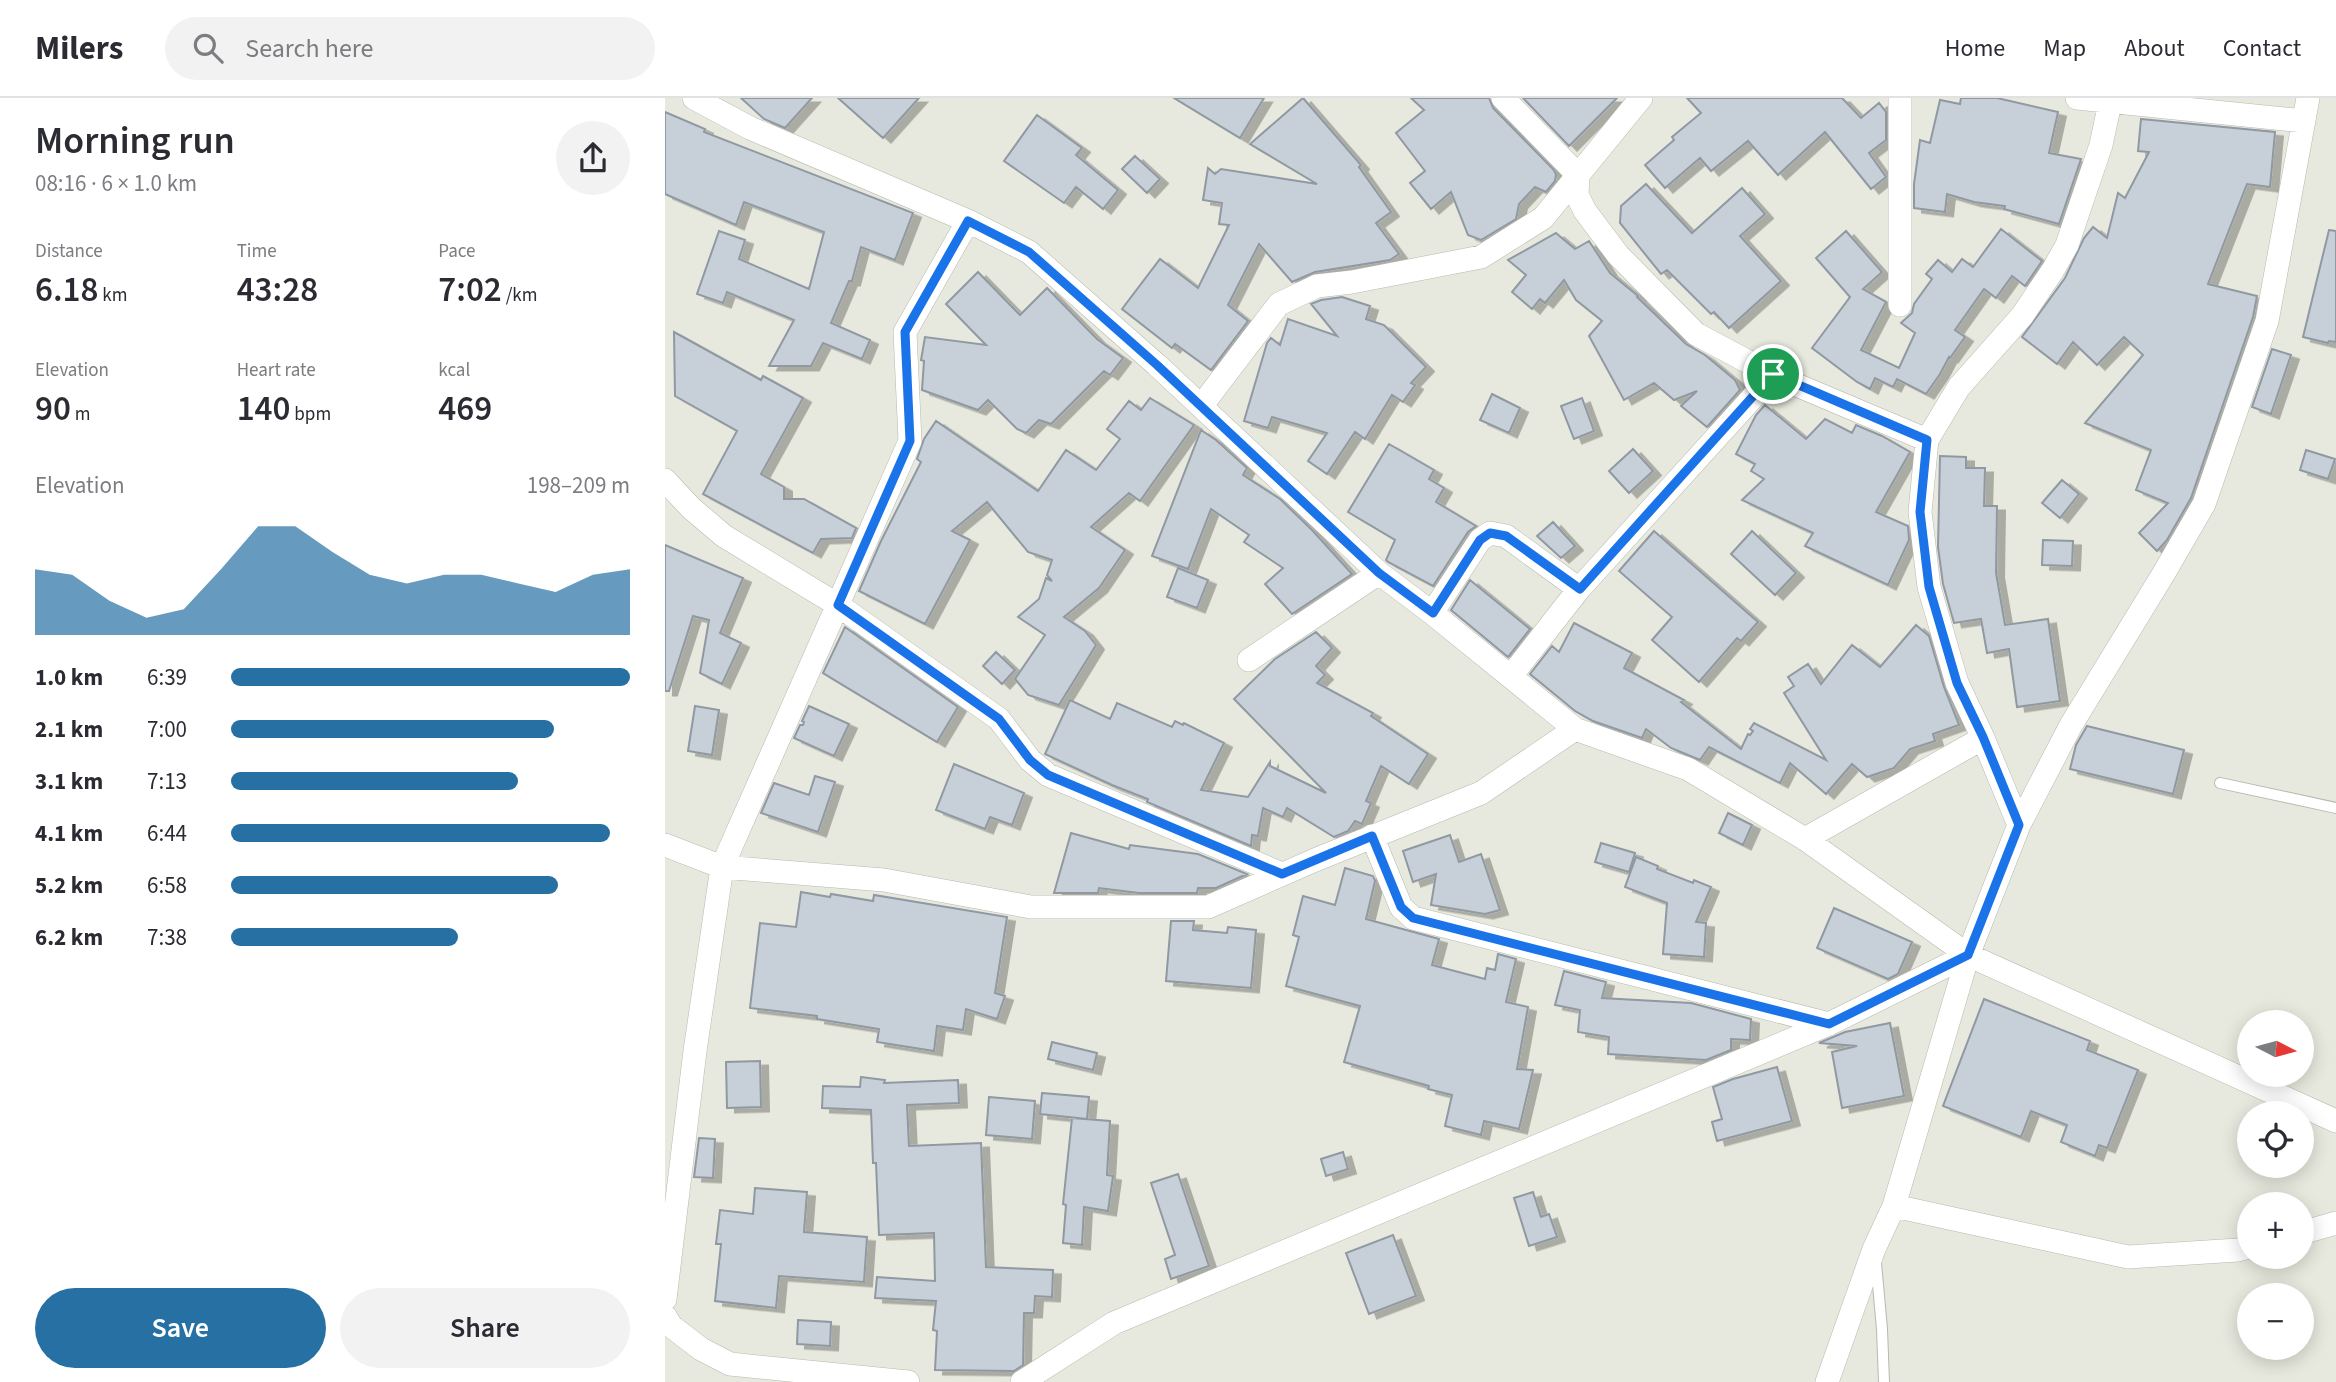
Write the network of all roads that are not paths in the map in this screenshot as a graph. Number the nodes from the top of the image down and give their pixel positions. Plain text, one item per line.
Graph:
1 (694, 98) edge
2 (1503, 98) edge
3 (1641, 98) edge
4 (1900, 98) edge
5 (2077, 98) edge
6 (2308, 98) edge
7 (2111, 100) edge
8 (2304, 121) junction
9 (1578, 174) junction
10 (968, 221) junction
11 (1899, 305) dead end
12 (1773, 374) junction
13 (1202, 405) junction
14 (1927, 440) junction
15 (665, 480) edge
16 (1379, 573) junction
17 (1580, 589) junction
18 (838, 605) junction
19 (1433, 613) junction
20 (1249, 660) dead end
21 (1511, 676) junction
22 (1576, 729) junction
23 (1983, 737) junction
24 (2220, 783) dead end
25 (2336, 808) edge
26 (2019, 825) junction
27 (1372, 836) junction
28 (1805, 839) junction
29 (665, 845) edge
30 (722, 867) junction
31 (1282, 874) junction
32 (1968, 955) junction
33 (1829, 1024) junction
34 (2336, 1121) edge
35 (1894, 1206) junction
36 (2336, 1223) edge
37 (2314, 1229) edge
38 (1874, 1249) junction
39 (2237, 1250) edge
40 (665, 1299) edge
41 (665, 1316) edge
42 (908, 1382) edge
43 (1022, 1382) edge
44 (1827, 1382) edge
45 (1884, 1382) edge

1 - 10 street
2 - 9 street
3 - 9 street
4 - 11 street
5 - 7 street
6 - 8 street
7 - 8 street
7 - 14 street
8 - 26 street
9 - 12 street
9 - 13 street
10 - 13 street
10 - 18 street
12 - 14 street
12 - 17 street
13 - 16 street
14 - 23 street
15 - 18 street
16 - 19 street
16 - 20 street
17 - 19 street
17 - 21 street
18 - 30 street
18 - 31 street
19 - 21 street
21 - 22 street
22 - 27 street
22 - 28 street
23 - 26 street
23 - 28 street
24 - 25 lane
26 - 32 street
27 - 31 street
27 - 33 street
28 - 32 street
29 - 30 street
30 - 31 street
30 - 40 street
32 - 33 street
32 - 34 street
32 - 35 street
33 - 43 street
35 - 38 street
35 - 39 street
36 - 37 street
38 - 44 street
38 - 45 lane
41 - 42 street

